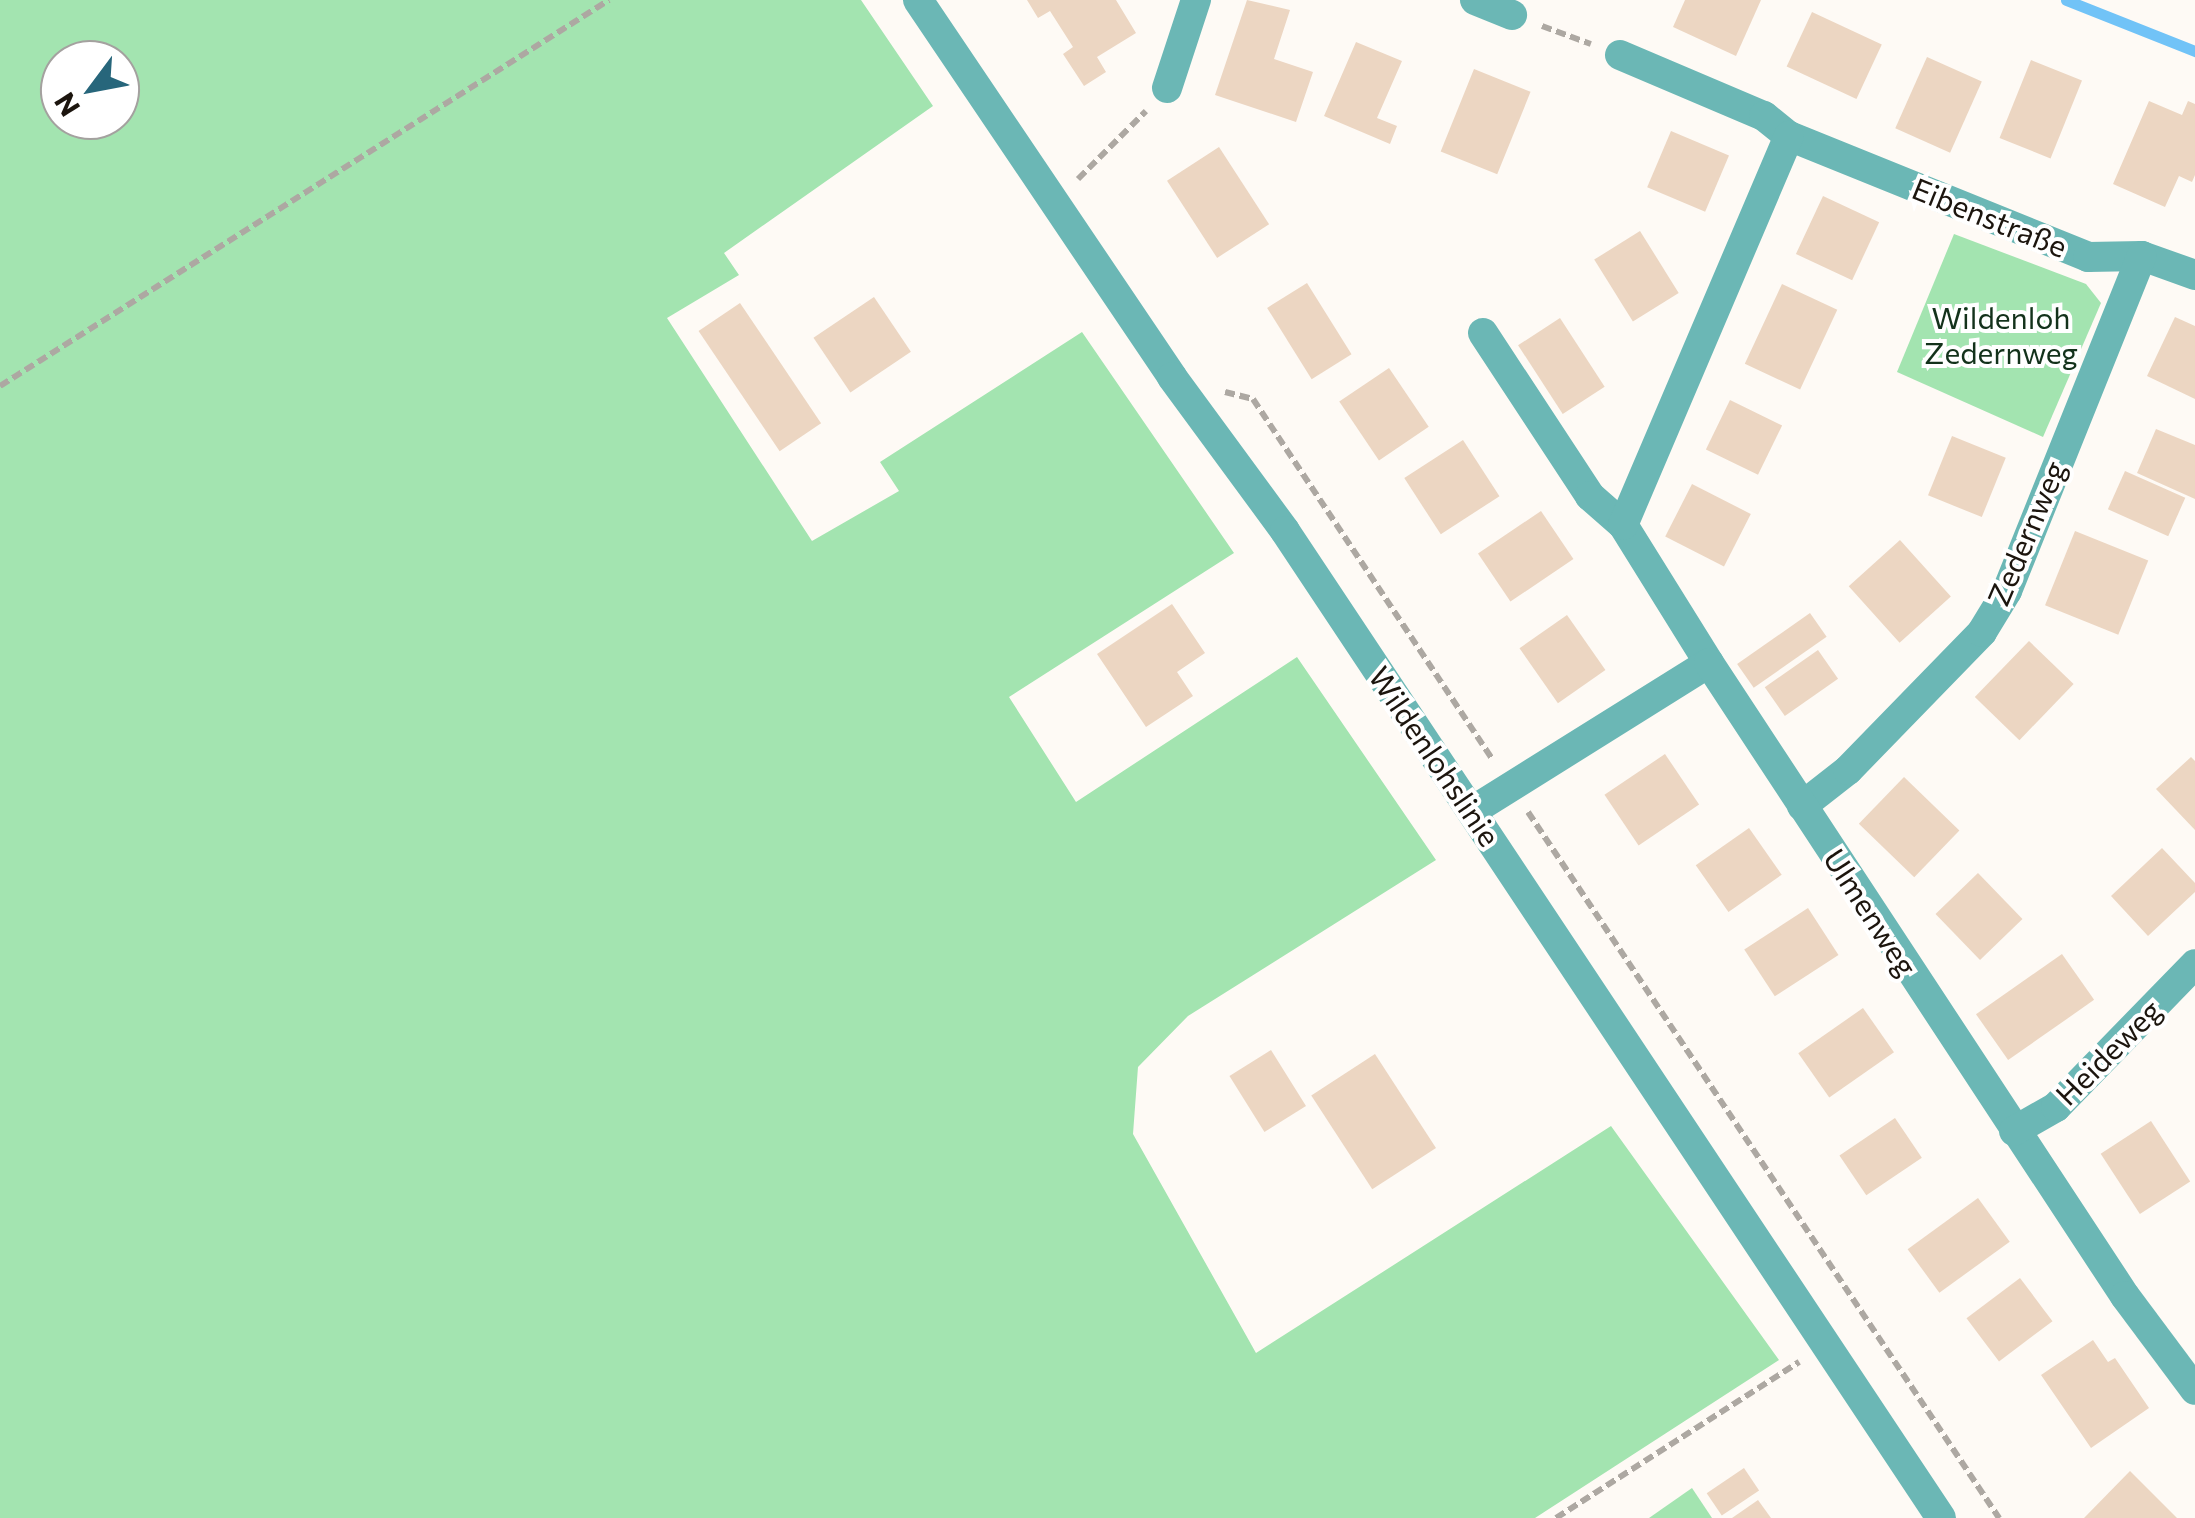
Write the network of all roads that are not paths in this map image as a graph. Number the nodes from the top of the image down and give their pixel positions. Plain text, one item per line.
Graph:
1 (918, 0) edge
2 (1196, 0) edge
3 (1475, 0) edge
4 (1512, 15) road end
5 (1620, 55) road end
6 (1167, 88) road end
7 (1790, 136) junction
8 (2142, 256) junction
9 (2195, 275) edge
10 (1483, 333) dead end
11 (1624, 525) junction
12 (1709, 662) junction
13 (1802, 806) junction
14 (1472, 812) junction
15 (2195, 964) edge
16 (2014, 1130) junction
17 (2195, 1390) edge
18 (1941, 1518) edge

1 - 14 street, Wildenlohslinie
2 - 6 street
3 - 4 street
5 - 7 street, Eibenstraße
7 - 8 street, Eibenstraße
7 - 11 street
8 - 9 street, Eibenstraße
8 - 13 street, Zedernweg
10 - 11 street
11 - 12 street
12 - 13 street, Ulmenweg
12 - 14 street
13 - 16 street, Ulmenweg
14 - 18 street, Wildenlohslinie
15 - 16 street, Heideweg
16 - 17 street, Ulmenweg

